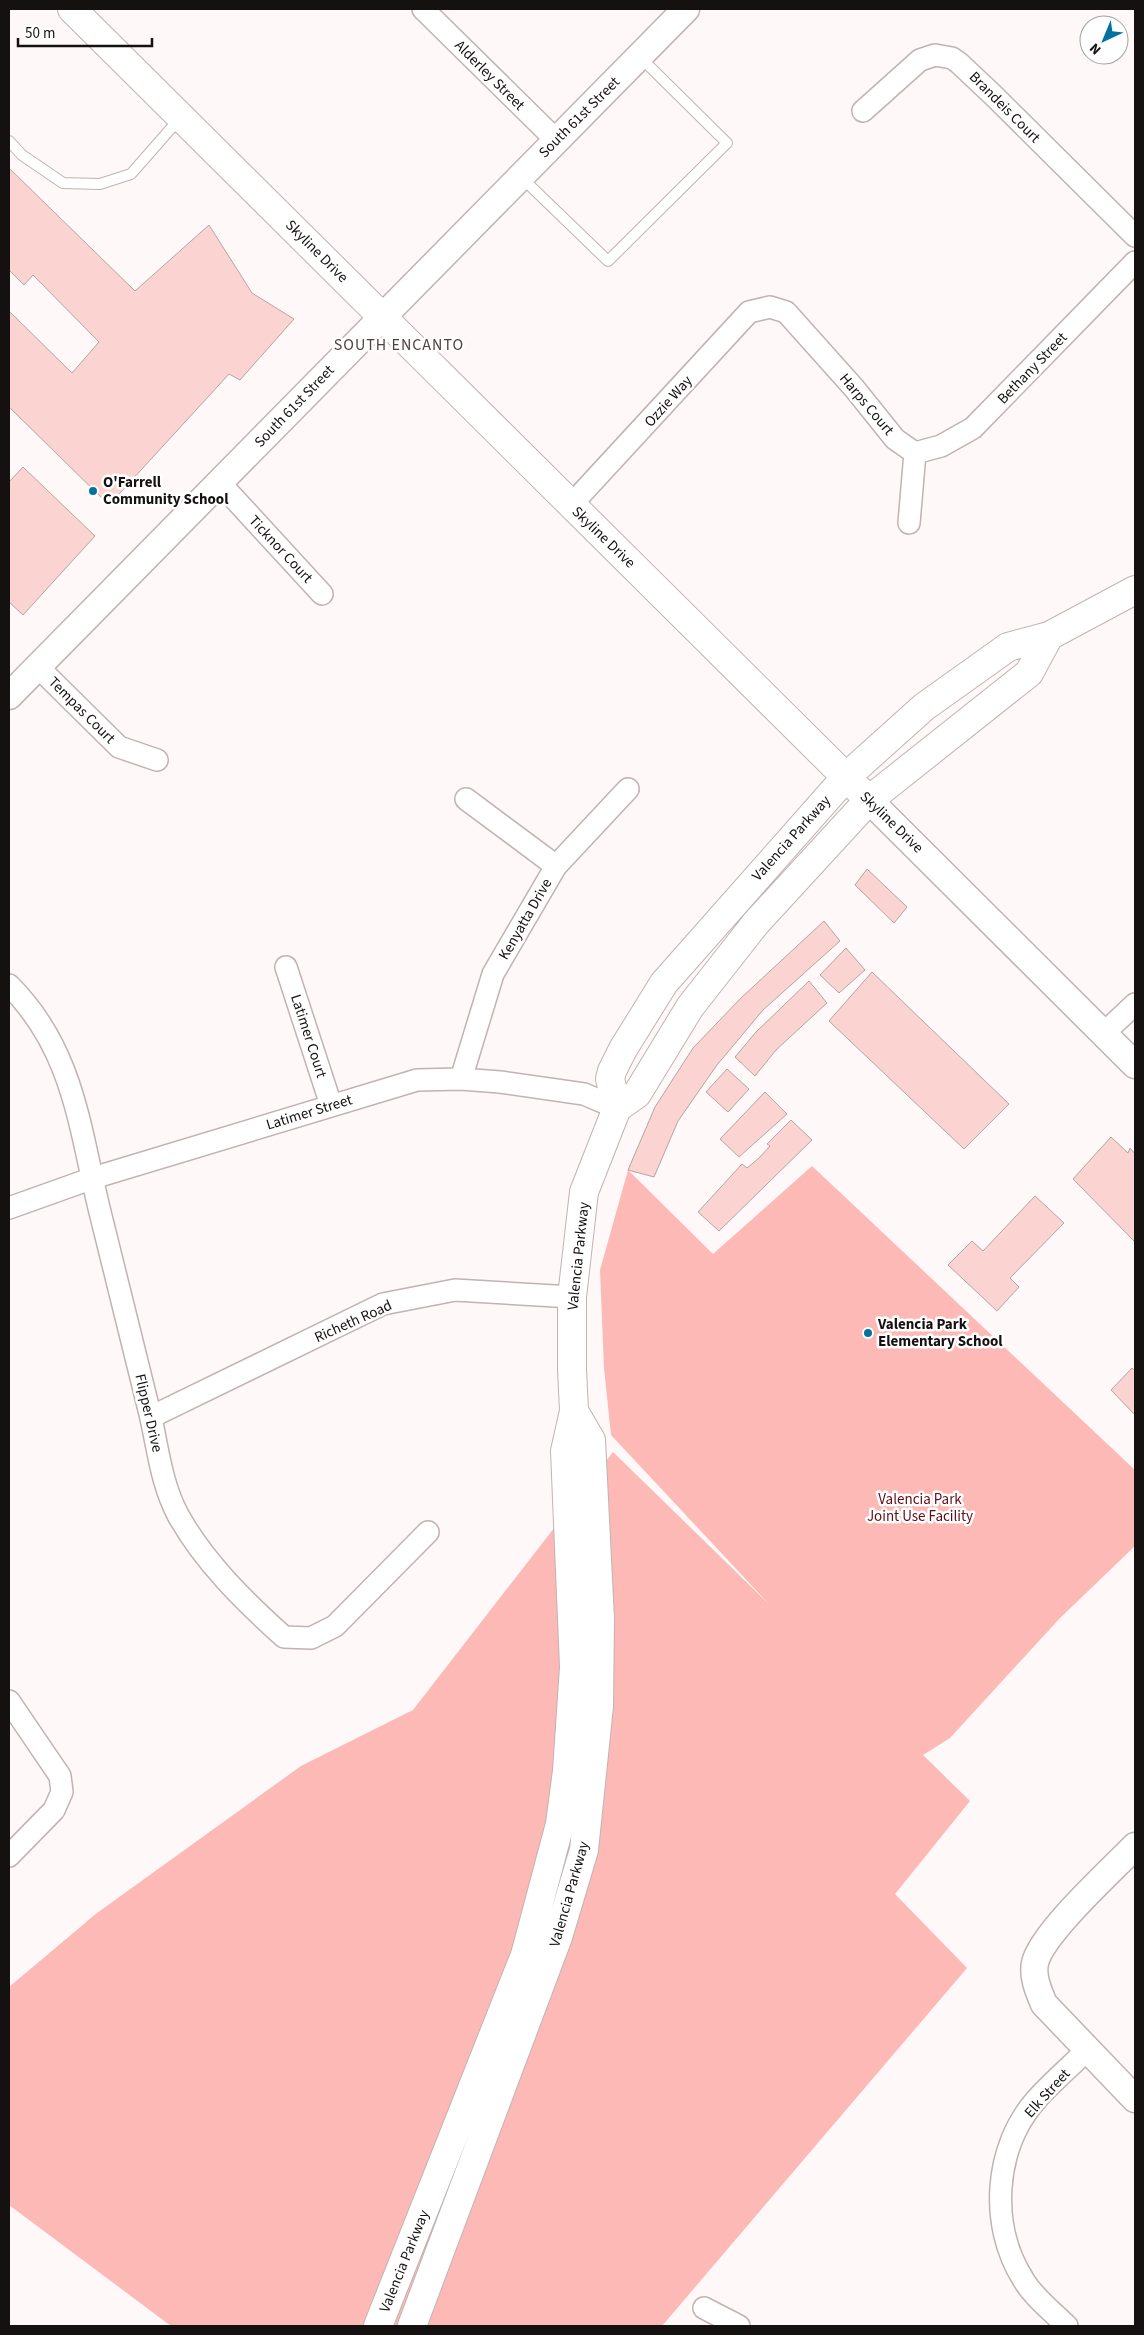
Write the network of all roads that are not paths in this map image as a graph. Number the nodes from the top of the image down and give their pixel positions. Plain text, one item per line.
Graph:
1 (72, 9) edge
2 (423, 9) edge
3 (686, 9) edge
4 (640, 57) junction
5 (863, 111) dead end
6 (181, 117) junction
7 (556, 140) junction
8 (9, 141) edge
9 (520, 176) junction
10 (1135, 236) edge
11 (1135, 262) edge
12 (770, 307) joint
13 (382, 315) junction
14 (915, 453) junction
15 (220, 483) junction
16 (571, 505) junction
17 (909, 523) dead end
18 (1135, 590) edge
19 (322, 594) dead end
20 (1050, 636) junction
21 (38, 667) junction
22 (9, 696) edge
23 (157, 760) dead end
24 (846, 777) junction
25 (628, 789) dead end
26 (466, 799) dead end
27 (869, 800) junction
28 (556, 866) junction
29 (286, 967) dead end
30 (9, 985) edge
31 (1135, 1004) edge
32 (1103, 1034) junction
33 (1135, 1065) edge
34 (461, 1079) junction
35 (331, 1104) junction
36 (617, 1108) junction
37 (93, 1178) junction
38 (9, 1208) edge
39 (572, 1297) junction
40 (574, 1411) junction
41 (151, 1417) junction
42 (428, 1532) dead end
43 (9, 1701) edge
44 (1135, 1846) edge
45 (9, 1856) edge
46 (1088, 2049) junction
47 (1135, 2099) edge
48 (704, 2308) dead end
49 (378, 2326) edge
50 (412, 2326) edge
51 (738, 2326) edge
52 (1067, 2326) edge

1 - 6 main road, Skyline Drive
2 - 7 street, Alderley Street
3 - 4 street, South 61st Street
4 - 7 street, South 61st Street
4 - 9 lane
5 - 10 street, Brandeis Court
6 - 8 lane
6 - 13 main road, Skyline Drive
7 - 9 street, South 61st Street
9 - 13 street, South 61st Street
11 - 14 street, Bethany Street
12 - 14 street, Harps Court
12 - 16 street, Ozzie Way
13 - 15 street, South 61st Street
13 - 16 main road, Skyline Drive
14 - 17 street
15 - 19 street, Ticknor Court
15 - 21 street, South 61st Street
16 - 24 main road, Skyline Drive
18 - 20 main road, Valencia Parkway
20 - 24 main road, Valencia Parkway
20 - 27 main road, Valencia Parkway
21 - 22 street, South 61st Street
21 - 23 street, Tempas Court
24 - 27 main road, Skyline Drive
24 - 36 main road, Valencia Parkway
25 - 28 street
26 - 28 street, Kenyatta Drive
27 - 32 street, Skyline Drive
27 - 36 main road, Valencia Parkway
28 - 34 street, Kenyatta Drive
29 - 35 street, Latimer Court
30 - 37 street, Flipper Drive
31 - 32 street
32 - 33 street, Skyline Drive
34 - 35 street, Latimer Street
34 - 36 street, Latimer Street
35 - 37 street, Latimer Street
36 - 39 main road, Valencia Parkway
37 - 38 street, Latimer Street
37 - 41 street, Flipper Drive
39 - 40 main road, Valencia Parkway
39 - 41 street, Richeth Road
40 - 49 main road, Valencia Parkway
40 - 50 main road, Valencia Parkway
41 - 42 street, Flipper Drive
43 - 45 street
44 - 46 street
46 - 47 street
46 - 52 street, Elk Street
48 - 51 street

